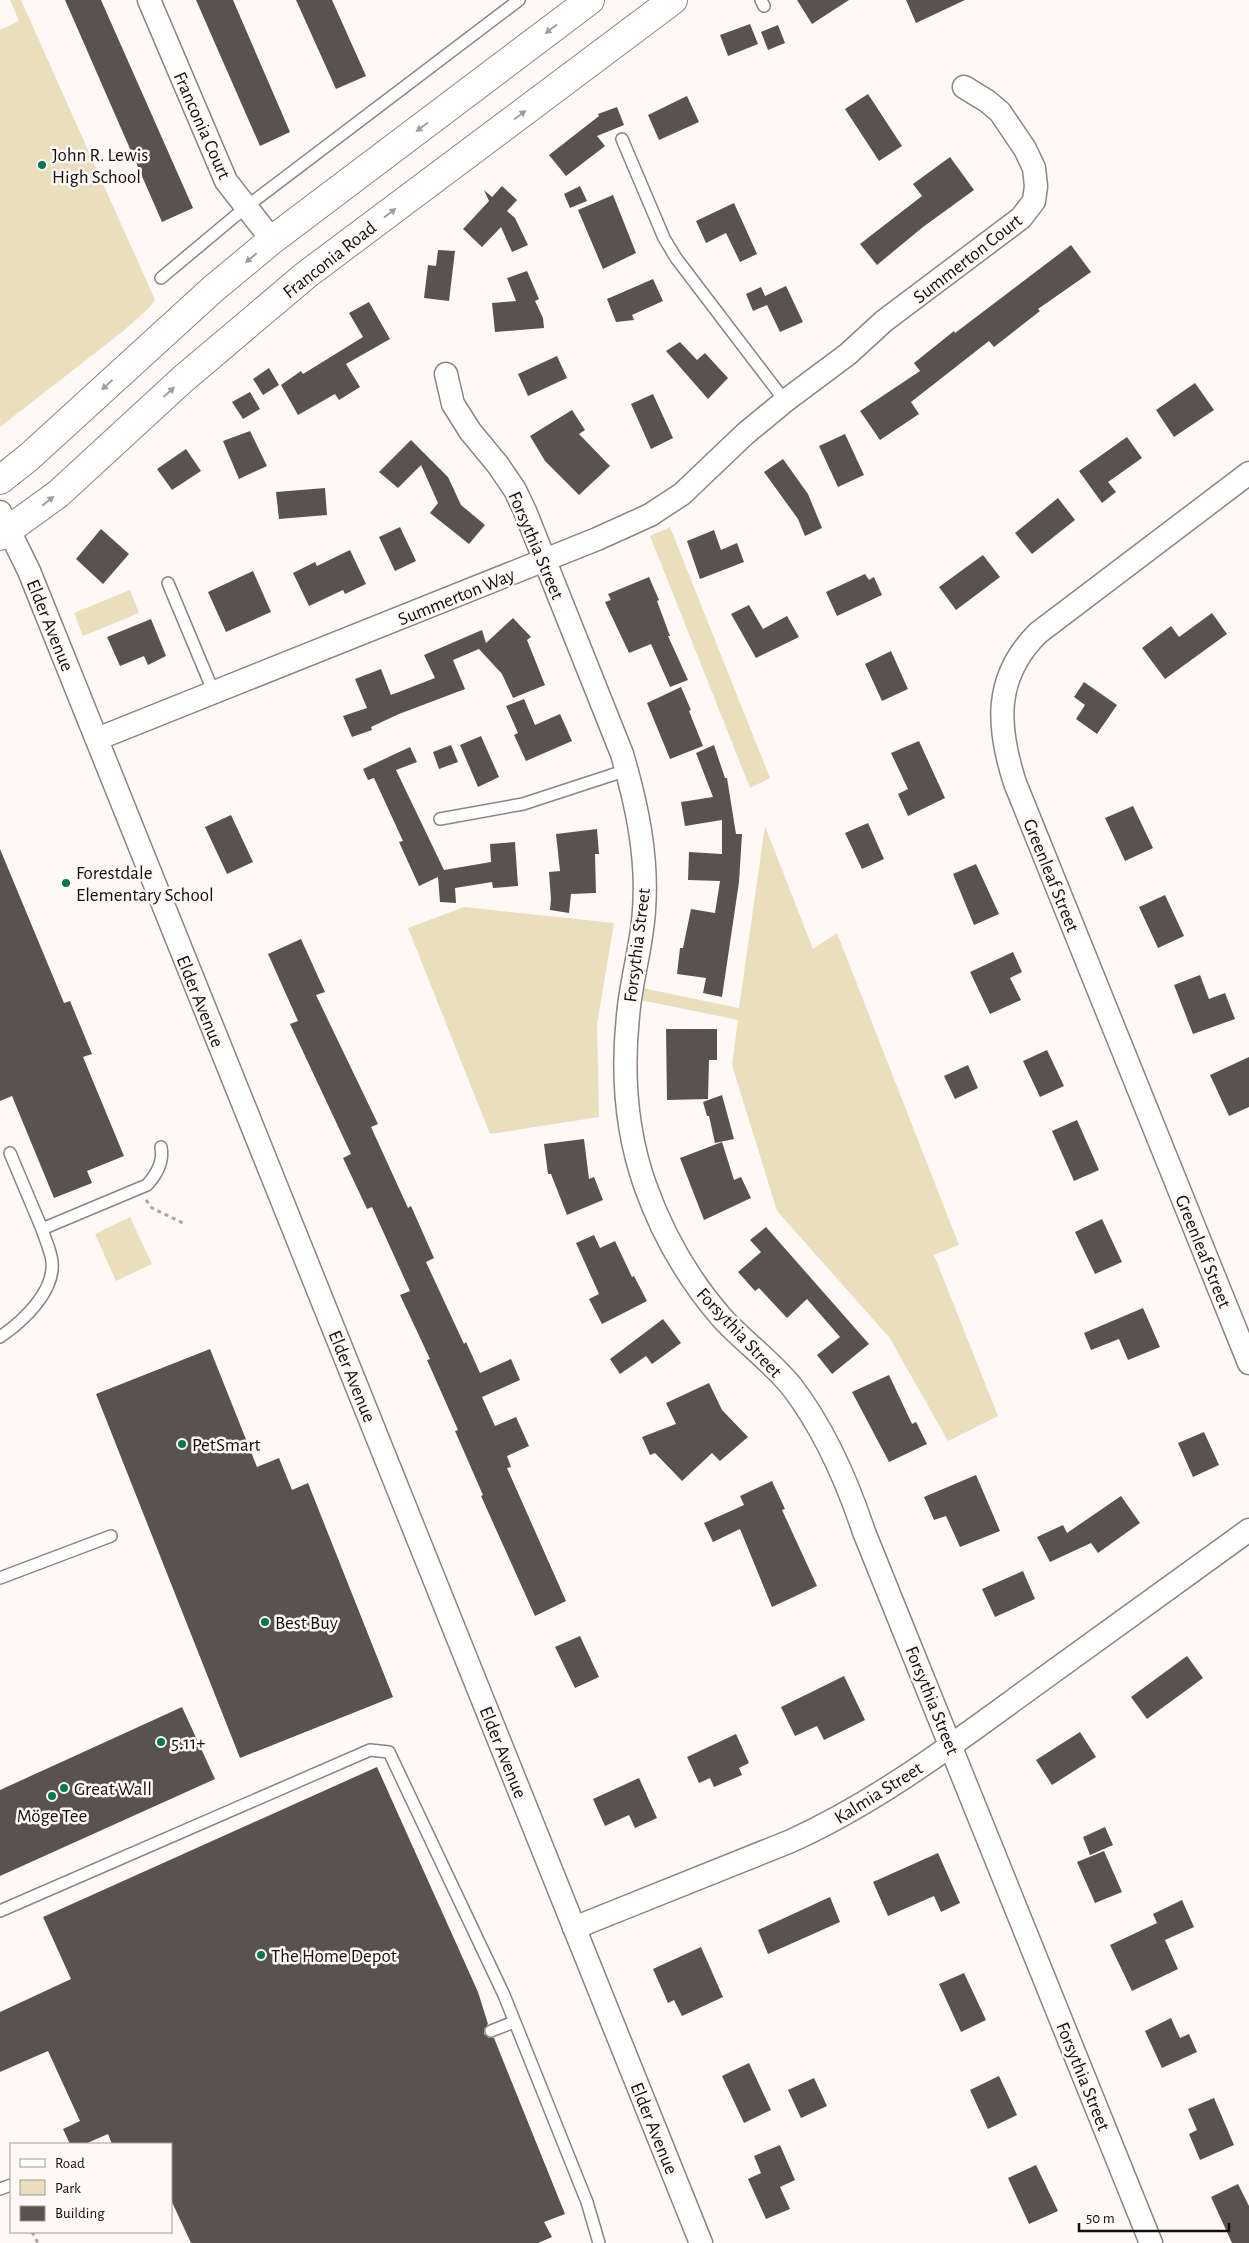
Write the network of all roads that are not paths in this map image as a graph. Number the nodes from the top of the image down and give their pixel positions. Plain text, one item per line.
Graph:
1 (149, 0) edge
2 (519, 0) edge
3 (590, 0) edge
4 (673, 0) edge
5 (964, 87) dead end
6 (622, 139) dead end
7 (246, 207) junction
8 (272, 240) junction
9 (161, 278) dead end
10 (446, 374) dead end
11 (785, 401) junction
12 (1249, 474) edge
13 (0, 480) edge
14 (3, 526) edge
15 (545, 560) junction
16 (168, 583) dead end
17 (214, 693) junction
18 (97, 740) junction
19 (627, 770) junction
20 (440, 820) dead end
21 (161, 1146) dead end
22 (10, 1152) dead end
23 (42, 1228) junction
24 (0, 1337) edge
25 (1249, 1363) edge
26 (1249, 1530) edge
27 (111, 1536) dead end
28 (0, 1578) edge
29 (951, 1745) junction
30 (0, 1912) edge
31 (574, 1928) junction
32 (514, 2022) junction
33 (491, 2031) dead end
34 (599, 2243) edge
35 (701, 2243) edge
36 (1151, 2243) edge

1 - 7 street, Franconia Court
2 - 7 lane
3 -> 8 main road
14 -> 4 main road, Franconia Road
5 - 11 street, Summerton Court
6 - 11 lane
7 - 8 street, Franconia Court
7 - 9 lane
8 -> 13 main road
10 - 15 street, Forsythia Street
11 - 15 street, Summerton Way
12 - 25 street, Greenleaf Street
14 - 18 street, Elder Avenue
15 - 17 street, Summerton Way
15 - 19 street, Forsythia Street
16 - 17 lane
17 - 18 street, Summerton Way
18 - 31 street, Elder Avenue
19 - 20 lane
19 - 29 street, Forsythia Street
21 - 23 lane
22 - 23 lane
23 - 24 lane
26 - 29 street, Kalmia Street
27 - 28 lane
29 - 31 street, Kalmia Street
29 - 36 street, Forsythia Street
30 - 32 lane
31 - 35 street, Elder Avenue
32 - 33 lane
32 - 34 lane

